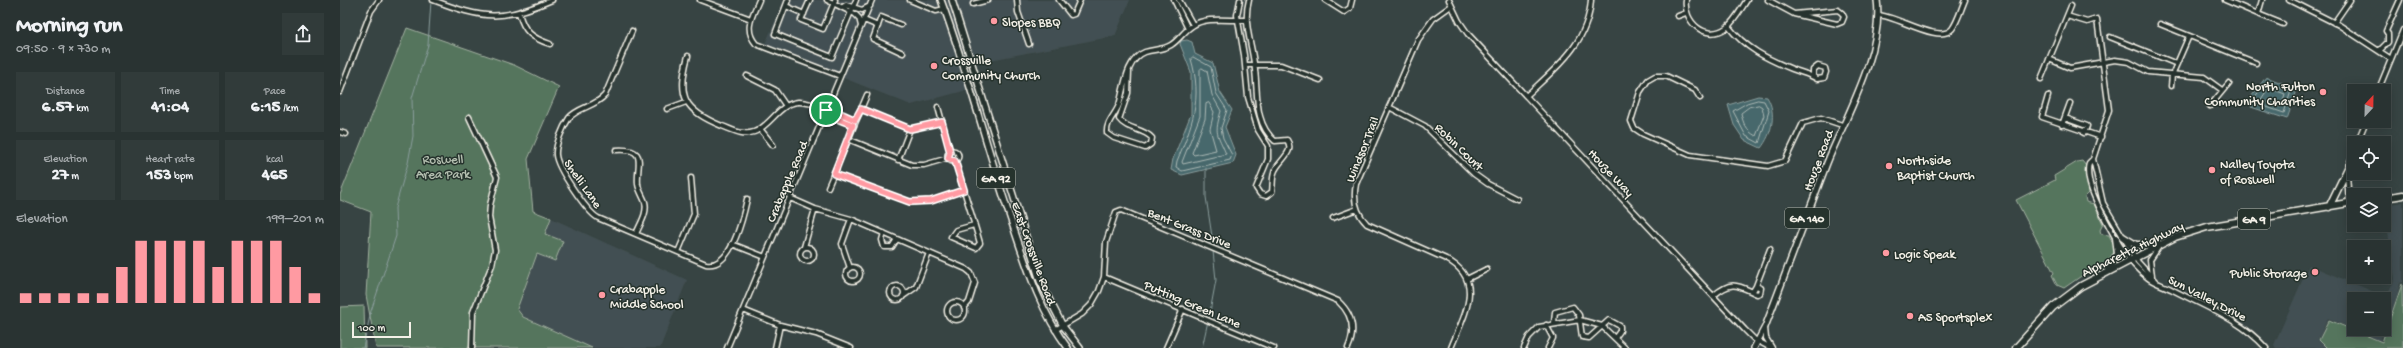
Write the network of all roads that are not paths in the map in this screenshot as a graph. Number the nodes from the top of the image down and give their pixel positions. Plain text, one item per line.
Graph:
1 (379, 0) edge
2 (432, 0) edge
3 (552, 0) edge
4 (700, 0) edge
5 (759, 0) edge
6 (788, 0) edge
7 (810, 0) edge
8 (827, 0) edge
9 (856, 0) edge
10 (872, 0) edge
11 (910, 0) edge
12 (942, 0) edge
13 (952, 0) edge
14 (988, 0) edge
15 (1017, 0) edge
16 (1059, 0) edge
17 (1080, 0) edge
18 (1174, 0) edge
19 (1179, 0) edge
20 (1240, 0) edge
21 (1249, 0) edge
22 (1324, 0) edge
23 (1352, 0) edge
24 (1449, 0) edge
25 (1591, 0) edge
26 (1686, 0) edge
27 (1747, 0) edge
28 (1768, 0) edge
29 (1877, 0) edge
30 (1965, 0) edge
31 (2225, 0) edge
32 (2262, 0) edge
33 (2289, 0) edge
34 (2350, 0) edge
35 (2400, 0) edge
36 (834, 1) edge
37 (973, 4) dead end
38 (786, 6) junction
39 (870, 6) junction
40 (1452, 6) junction
41 (2071, 6) dead end
42 (843, 7) junction
43 (853, 8) junction
44 (944, 9) junction
45 (519, 13) junction
46 (851, 13) junction
47 (1686, 13) junction
48 (804, 14) junction
49 (1794, 14) junction
50 (2258, 14) junction
51 (1878, 15) junction
52 (1678, 16) dead end
53 (2067, 16) junction
54 (751, 19) junction
55 (864, 20) junction
56 (1238, 20) junction
57 (1246, 20) junction
58 (2334, 23) junction
59 (2160, 24) dead end
60 (2283, 24) dead end
61 (902, 25) dead end
62 (1193, 25) junction
63 (878, 26) junction
64 (1728, 26) junction
65 (861, 27) junction
66 (1188, 29) junction
67 (2403, 30) edge
68 (632, 31) dead end
69 (2189, 36) junction
70 (2110, 37) dead end
71 (550, 44) dead end
72 (1029, 44) dead end
73 (2379, 51) junction
74 (902, 53) dead end
75 (688, 56) dead end
76 (2049, 59) junction
77 (2391, 59) junction
78 (2102, 62) junction
79 (2256, 63) dead end
80 (2177, 64) junction
81 (1246, 65) junction
82 (1255, 65) junction
83 (1129, 71) junction
84 (1813, 75) dead end
85 (2172, 75) junction
86 (747, 76) dead end
87 (840, 76) junction
88 (2041, 79) dead end
89 (1320, 80) dead end
90 (2229, 83) dead end
91 (2381, 84) edge
92 (2171, 86) dead end
93 (2222, 90) junction
94 (340, 92) edge
95 (867, 95) dead end
96 (1526, 96) junction
97 (2048, 96) dead end
98 (1700, 98) dead end
99 (686, 102) junction
100 (2070, 104) dead end
101 (786, 106) junction
102 (2210, 106) dead end
103 (938, 107) dead end
104 (1389, 107) junction
105 (667, 109) dead end
106 (861, 109) junction
107 (826, 110) junction
108 (840, 113) junction
109 (469, 118) dead end
110 (838, 118) junction
111 (2065, 118) junction
112 (855, 120) junction
113 (942, 122) junction
114 (853, 125) junction
115 (1842, 125) junction
116 (2062, 125) junction
117 (910, 129) junction
118 (761, 130) junction
119 (340, 132) edge
120 (1267, 132) junction
121 (2084, 133) junction
122 (346, 134) dead end
123 (1260, 135) junction
124 (2101, 137) junction
125 (848, 139) junction
126 (773, 145) dead end
127 (616, 150) dead end
128 (950, 152) junction
129 (948, 158) junction
130 (2093, 159) junction
131 (898, 160) junction
132 (955, 161) junction
133 (2347, 168) edge
134 (834, 174) junction
135 (2347, 174) edge
136 (691, 178) dead end
137 (828, 187) dead end
138 (2348, 188) edge
139 (964, 190) junction
140 (2403, 195) edge
141 (2391, 197) edge
142 (790, 198) junction
143 (747, 199) dead end
144 (1517, 199) dead end
145 (2347, 204) edge
146 (2329, 206) junction
147 (816, 209) junction
148 (1357, 209) junction
149 (1333, 218) dead end
150 (851, 219) junction
151 (974, 225) junction
152 (884, 233) junction
153 (636, 234) junction
154 (2123, 237) junction
155 (2116, 238) junction
156 (897, 239) junction
157 (732, 244) junction
158 (2160, 244) junction
159 (804, 247) dead end
160 (1770, 249) dead end
161 (678, 252) junction
162 (928, 252) junction
163 (765, 257) junction
164 (2132, 259) junction
165 (850, 268) dead end
166 (1487, 269) dead end
167 (2099, 276) junction
168 (2152, 276) junction
169 (1104, 277) junction
170 (1467, 279) junction
171 (2156, 282) junction
172 (1756, 286) junction
173 (1753, 292) junction
174 (903, 296) dead end
175 (1713, 296) junction
176 (964, 308) junction
177 (1183, 309) junction
178 (743, 310) junction
179 (1580, 320) junction
180 (1554, 323) junction
181 (1546, 325) junction
182 (780, 326) junction
183 (1063, 326) junction
184 (1602, 326) junction
185 (1765, 328) junction
186 (1055, 330) junction
187 (1615, 338) junction
188 (1758, 342) junction
189 (1524, 347) edge
190 (1623, 347) edge
191 (472, 348) edge
192 (727, 348) edge
193 (775, 348) edge
194 (851, 348) edge
195 (1068, 348) edge
196 (1080, 348) edge
197 (1166, 348) edge
198 (1274, 348) edge
199 (1348, 348) edge
200 (1451, 348) edge
201 (1530, 348) edge
202 (1548, 348) edge
203 (1754, 348) edge
204 (1772, 348) edge
205 (2016, 348) edge
206 (2266, 348) edge

1 - 94 street
2 - 45 street
3 - 45 street
4 - 54 street
5 - 54 street
6 - 38 street
7 - 48 street
8 - 36 street
9 - 43 street
10 - 39 street, Crabapple Road
11 - 44 street
12 - 44 main road, East Crossville Road / GA 92
13 - 183 main road, East Crossville Road / GA 92
14 - 37 street
15 - 72 street
16 - 17 street
18 - 66 street
19 - 62 street
20 - 56 street
21 - 57 street
22 - 23 street
24 - 40 street, Houze Way
25 - 96 street
26 - 47 street
27 - 64 street
28 - 49 street
29 - 51 main road, Houze Road / GA 140
30 - 51 street
31 - 50 street
32 - 50 street
33 - 58 street
34 - 58 street
35 - 73 street
36 - 42 street
36 - 48 street
38 - 46 street
38 - 48 street
39 - 43 street
39 - 55 street, Crabapple Road
40 - 96 street, Houze Way
40 - 104 street, Windsor Trail
41 - 53 street
42 - 43 street
42 - 46 street
43 - 46 street
44 - 186 main road, East Crossville Road / GA 92
45 - 71 street
46 - 65 street
47 - 52 street
47 - 64 street
49 - 49 street
50 - 60 street
51 - 115 main road, Houze Road / GA 140
53 - 76 street
53 - 78 street, Sun Valley Drive
54 - 87 street
55 - 63 street
55 - 65 street, Crabapple Road
56 - 57 street
56 - 62 street
56 - 81 street
57 - 82 street
58 - 73 street
59 - 69 street
61 - 63 street
62 - 66 street
63 - 74 street
64 - 84 street
65 - 87 street, Crabapple Road
66 - 83 street
67 - 77 street
68 - 153 street, Shelli Lane
69 - 79 street
69 - 80 street
70 - 80 street
73 - 77 street
75 - 99 street
76 - 78 street
76 - 88 street
77 - 91 street
78 - 85 street
78 - 124 street, Sun Valley Drive
80 - 85 street
81 - 82 street
81 - 123 street
82 - 89 street
82 - 120 street
83 - 83 street
85 - 92 street
85 - 93 street
86 - 101 street
87 - 107 street, Crabapple Road
90 - 93 street
93 - 102 street
95 - 106 street
96 - 175 street, Houze Way
97 - 116 street
98 - 115 street
99 - 105 street
99 - 118 street
100 - 111 street
101 - 107 street
101 - 118 street
103 - 113 street
104 - 144 street, Robin Court
104 - 148 street, Windsor Trail
106 - 112 street
106 - 117 street
107 - 108 street
107 - 110 street
107 - 142 street, Crabapple Road
108 - 110 street
108 - 112 street
109 - 191 street
110 - 114 street
111 - 116 street
111 - 121 street
112 - 114 street
113 - 117 street
113 - 128 street
114 - 125 street
115 - 185 main road, Houze Road / GA 140
116 - 121 street
117 - 131 street
118 - 126 street
119 - 122 street
120 - 123 street
120 - 123 street
121 - 124 street
124 - 130 street, Sun Valley Drive
125 - 131 street
125 - 134 street
127 - 153 street
128 - 129 street
128 - 132 street
129 - 131 street
129 - 132 street
130 - 154 street, Sun Valley Drive
130 - 155 street, Sun Valley Drive
132 - 139 street
133 - 146 highway
134 - 137 street
134 - 139 street
135 - 138 street
136 - 161 street
139 - 151 street
140 - 141 highway
142 - 147 street
142 - 163 street, Crabapple Road
143 - 157 street, Shelli Lane
145 - 146 highway, Alpharetta Highway / GA 9
146 - 158 highway, Alpharetta Highway / GA 9
147 - 150 street
147 - 159 street
148 - 149 street
148 - 170 street
150 - 152 street
150 - 165 street
151 - 151 street
152 - 156 street
152 - 156 street
153 - 161 street, Shelli Lane
154 - 158 highway
154 - 164 street, Sun Valley Drive
155 - 164 street, Sun Valley Drive
155 - 167 highway
156 - 162 street
157 - 161 street, Shelli Lane
157 - 163 street
158 - 164 highway, Alpharetta Highway / GA 9
158 - 168 street
160 - 172 street
162 - 174 street
162 - 176 street
163 - 178 street, Crabapple Road
164 - 167 highway, Alpharetta Highway / GA 9
164 - 168 street, Sun Valley Drive
164 - 171 street, Sun Valley Drive
166 - 170 street
167 - 205 highway, Alpharetta Highway / GA 9
168 - 171 street, Sun Valley Drive
169 - 177 street, Putting Green Lane
169 - 183 street, Bent Grass Drive
169 - 199 street, Bent Grass Drive
170 - 200 street
171 - 206 street, Sun Valley Drive
172 - 173 street
172 - 173 street
173 - 175 street
175 - 188 street, Houze Way
176 - 176 street
177 - 197 street
177 - 198 street, Putting Green Lane
178 - 182 street
178 - 192 street, Crabapple Road
179 - 180 street
179 - 180 street
179 - 184 street
179 - 184 street
180 - 181 street
181 - 189 street
181 - 202 street
182 - 193 street
182 - 194 street
183 - 186 street, Bent Grass Drive
183 - 196 main road, East Crossville Road / GA 92
184 - 187 street
184 - 187 street
185 - 188 main road, Houze Road / GA 140
185 - 204 street
186 - 195 main road, East Crossville Road / GA 92
187 - 190 street
188 - 203 main road, Houze Road / GA 140
188 - 204 street, Houze Way
189 - 201 street

